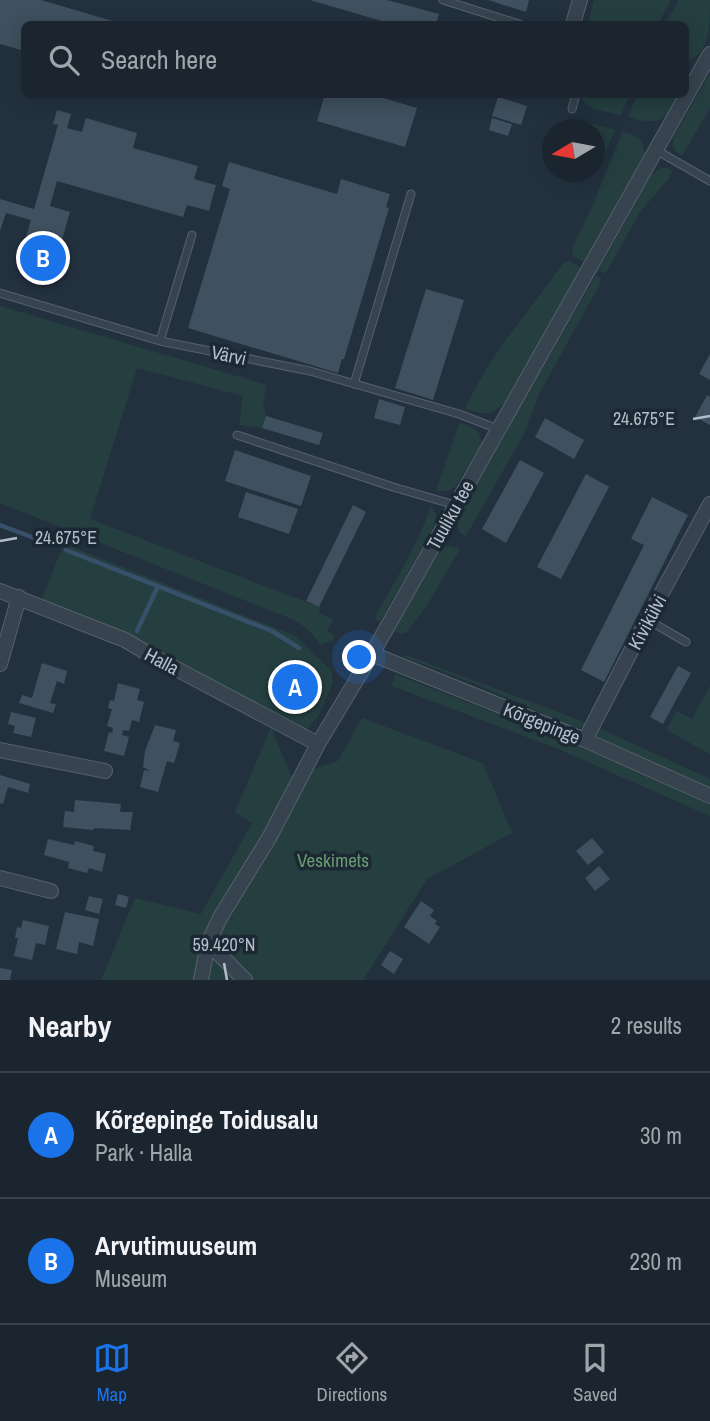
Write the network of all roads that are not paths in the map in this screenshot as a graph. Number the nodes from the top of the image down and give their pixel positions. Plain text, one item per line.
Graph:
1 (443, 0) edge
2 (580, 0) edge
3 (510, 21) edge
4 (574, 21) edge
5 (710, 54) edge
6 (691, 77) edge
7 (575, 98) edge
8 (681, 98) edge
9 (572, 109) dead end
10 (656, 150) junction
11 (710, 181) edge
12 (411, 194) dead end
13 (192, 235) dead end
14 (0, 293) edge
15 (160, 341) junction
16 (354, 384) junction
17 (498, 429) junction
18 (237, 435) dead end
19 (710, 504) edge
20 (455, 505) junction
21 (0, 592) edge
22 (19, 597) junction
23 (647, 620) junction
24 (686, 642) dead end
25 (372, 654) junction
26 (0, 664) edge
27 (585, 740) junction
28 (318, 744) junction
29 (0, 750) edge
30 (105, 771) dead end
31 (710, 796) edge
32 (0, 878) edge
33 (51, 891) dead end
34 (208, 943) junction
35 (201, 980) edge
36 (245, 980) edge

1 - 3 lane
2 - 4 street
5 - 6 street, Tuuliku tee
7 - 9 lane
8 - 10 street, Tuuliku tee
10 - 11 lane
10 - 17 street, Tuuliku tee
12 - 16 lane
13 - 15 lane
14 - 15 lane, Värvi
15 - 16 lane, Värvi
16 - 17 lane, Värvi
17 - 20 street, Tuuliku tee
18 - 20 lane
19 - 23 street, Kivikülvi
20 - 25 street, Tuuliku tee
21 - 22 street, Halla
22 - 26 street
22 - 28 street, Halla
23 - 24 lane
23 - 27 street, Kivikülvi
25 - 27 street, Kõrgepinge
25 - 28 street, Tuuliku tee
27 - 31 street, Kõrgepinge
28 - 34 street, Tuuliku tee
29 - 30 street
32 - 33 street
34 - 35 street, Tuuliku tee
34 - 36 street

